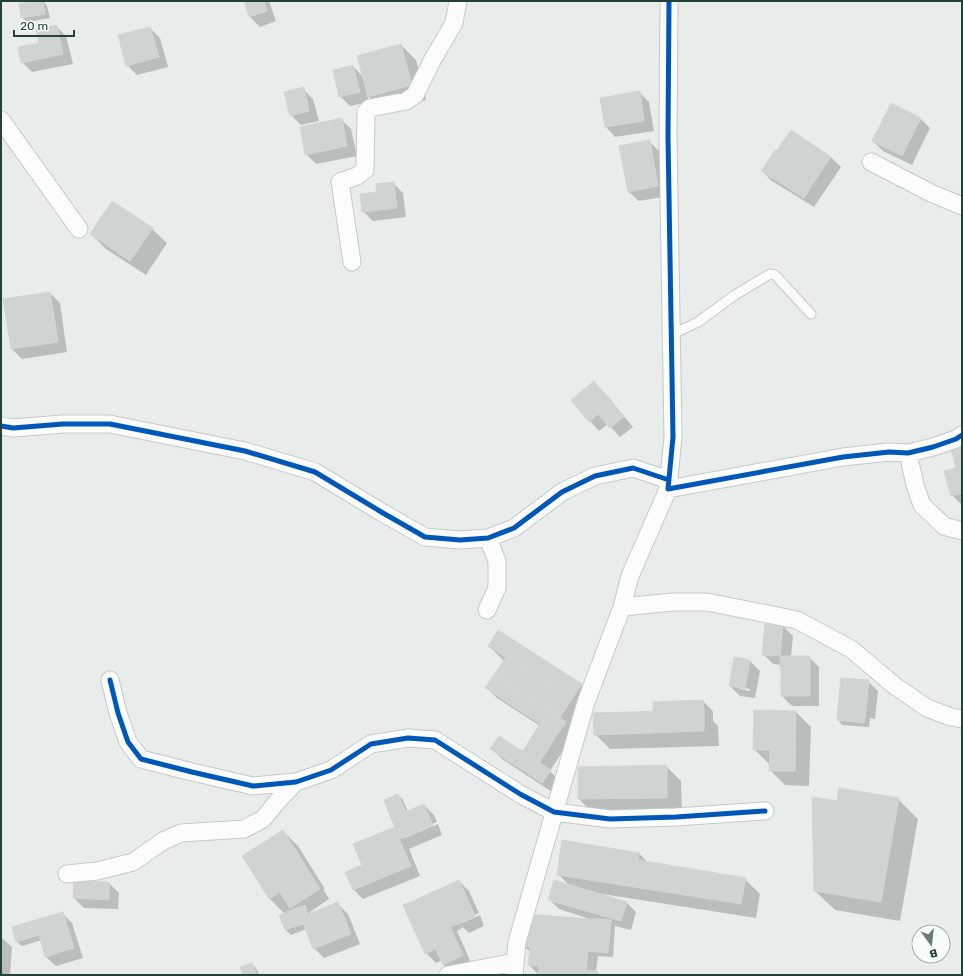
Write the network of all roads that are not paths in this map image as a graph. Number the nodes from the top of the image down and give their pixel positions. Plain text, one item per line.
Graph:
1 (458, 1) edge
2 (668, 1) edge
3 (1, 120) edge
4 (871, 162) dead end
5 (962, 206) edge
6 (79, 230) dead end
7 (352, 262) dead end
8 (811, 314) dead end
9 (672, 335) junction
10 (1, 426) edge
11 (962, 435) edge
12 (908, 453) junction
13 (669, 484) junction
14 (962, 532) edge
15 (488, 538) junction
16 (622, 607) junction
17 (487, 610) dead end
18 (110, 680) dead end
19 (962, 719) edge
20 (296, 782) junction
21 (765, 811) dead end
22 (554, 812) junction
23 (67, 874) dead end
24 (515, 969) edge
25 (448, 975) edge

1 - 7 street
2 - 9 street
3 - 6 street
4 - 5 street
8 - 9 lane
9 - 13 street
10 - 15 street
11 - 12 street
12 - 13 street
12 - 14 street
13 - 15 street
13 - 16 street
15 - 17 street
16 - 19 street
16 - 22 street
18 - 20 street
20 - 22 street
20 - 23 street
21 - 22 street
22 - 24 street
24 - 25 street

